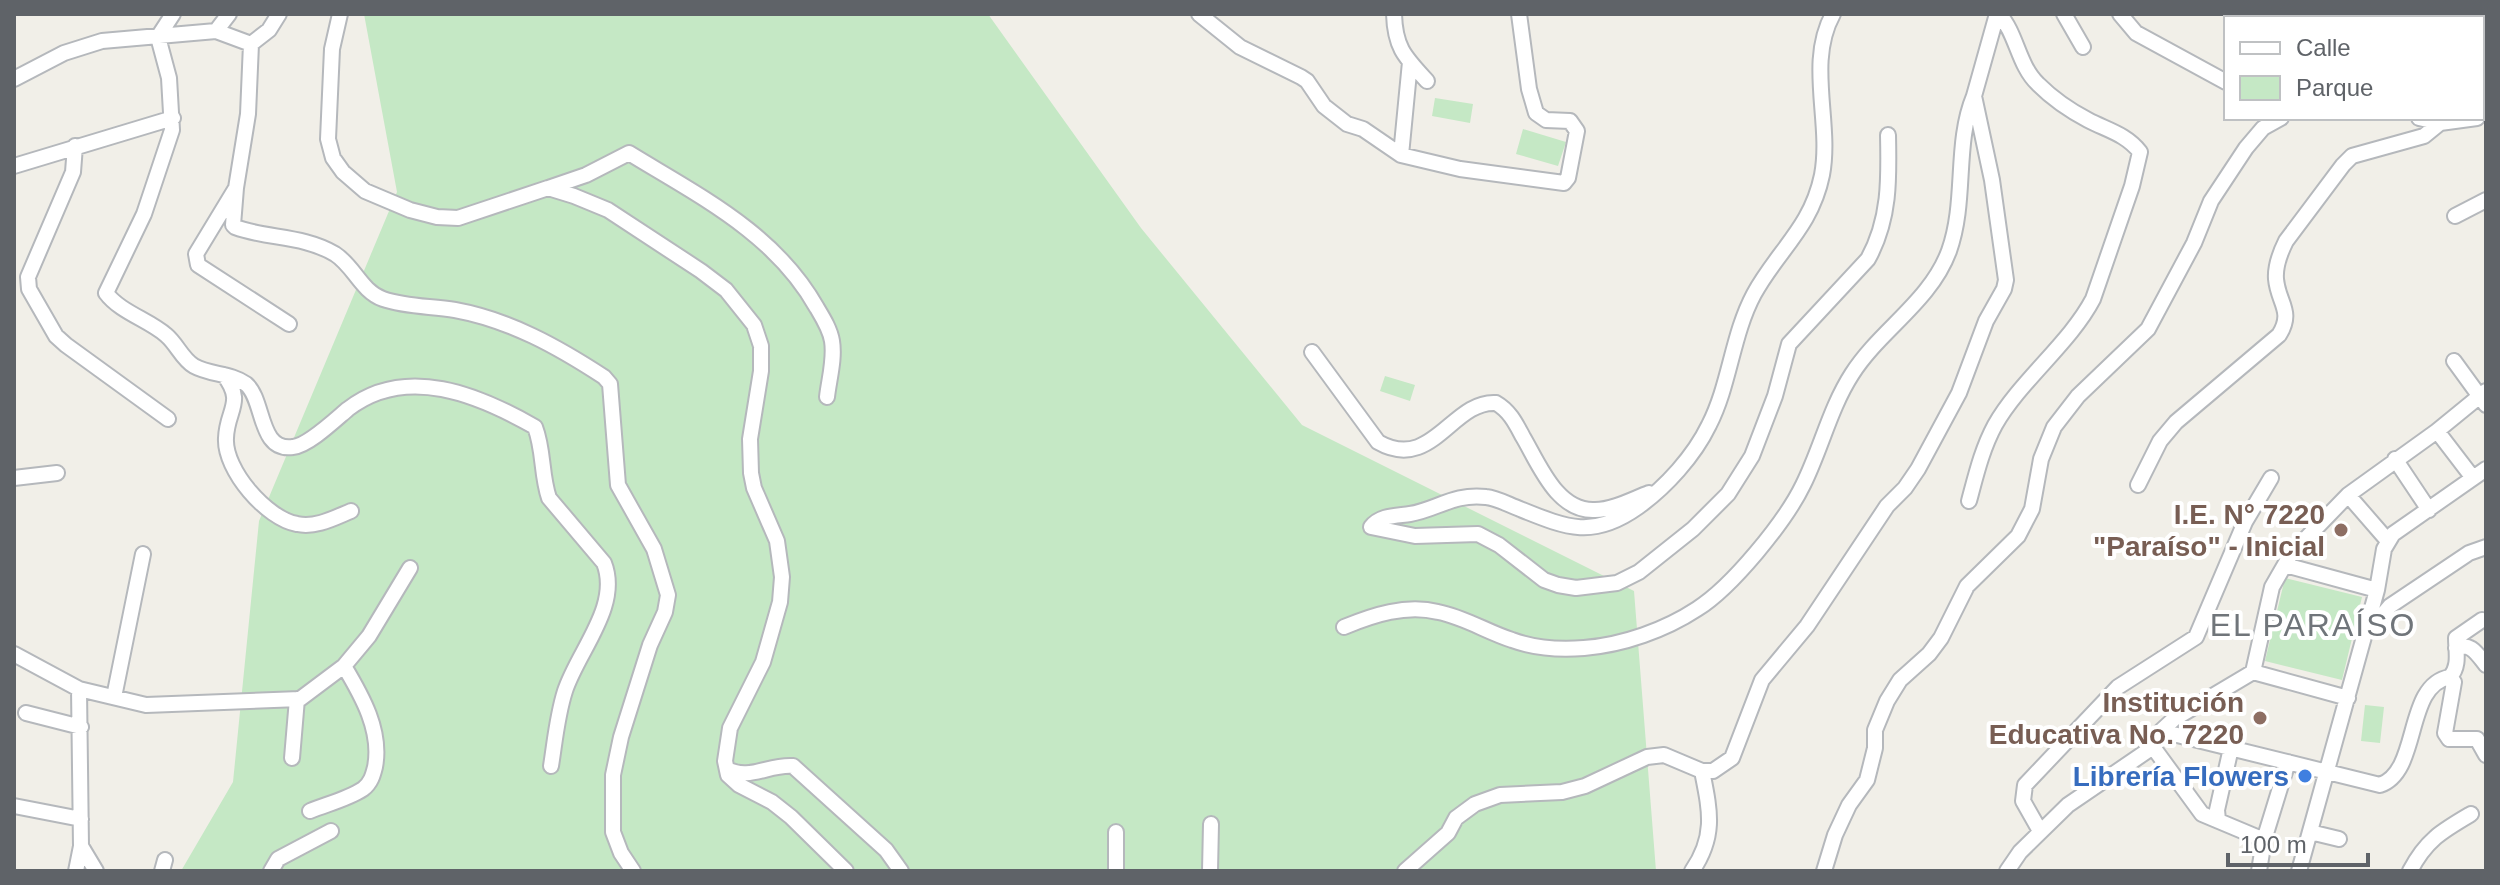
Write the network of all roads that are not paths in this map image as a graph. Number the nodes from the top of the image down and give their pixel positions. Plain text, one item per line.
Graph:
1 (173, 14) edge
2 (229, 14) edge
3 (279, 14) edge
4 (340, 14) edge
5 (1199, 14) edge
6 (1394, 14) edge
7 (1519, 14) edge
8 (1833, 14) edge
9 (1998, 14) edge
10 (2064, 14) edge
11 (2120, 14) edge
12 (216, 31) junction
13 (158, 37) junction
14 (251, 44) junction
15 (2083, 47) dead end
16 (1410, 62) junction
17 (14, 79) edge
18 (1427, 81) dead end
19 (2224, 81) edge
20 (1974, 96) junction
21 (173, 118) junction
22 (2277, 120) edge
23 (2427, 120) edge
24 (2461, 120) edge
25 (2440, 123) junction
26 (1888, 135) dead end
27 (75, 146) junction
28 (1401, 155) junction
29 (14, 166) edge
30 (236, 188) junction
31 (548, 188) junction
32 (2486, 200) edge
33 (2455, 216) dead end
34 (289, 324) dead end
35 (1312, 352) dead end
36 (2454, 361) dead end
37 (224, 374) junction
38 (827, 397) dead end
39 (2484, 397) edge
40 (168, 419) dead end
41 (2437, 431) junction
42 (2395, 459) junction
43 (2486, 469) edge
44 (57, 473) dead end
45 (14, 478) edge
46 (2271, 478) dead end
47 (2473, 478) junction
48 (2138, 485) dead end
49 (1657, 490) junction
50 (2348, 495) junction
51 (1969, 501) dead end
52 (2429, 510) junction
53 (351, 511) dead end
54 (2388, 541) junction
55 (2486, 547) edge
56 (143, 554) dead end
57 (2285, 565) junction
58 (410, 568) dead end
59 (2377, 590) junction
60 (2482, 620) dead end
61 (1344, 627) dead end
62 (2364, 637) junction
63 (2456, 648) junction
64 (14, 654) edge
65 (2486, 665) edge
66 (344, 666) junction
67 (2253, 672) junction
68 (2450, 677) junction
69 (79, 689) junction
70 (114, 697) junction
71 (2348, 698) junction
72 (297, 699) junction
73 (26, 713) dead end
74 (81, 727) junction
75 (2161, 731) junction
76 (2153, 747) junction
77 (2231, 748) junction
78 (2486, 755) edge
79 (292, 758) dead end
80 (2288, 762) junction
81 (551, 766) dead end
82 (727, 769) junction
83 (1702, 771) junction
84 (2327, 771) junction
85 (14, 806) edge
86 (310, 811) dead end
87 (2471, 814) dead end
88 (81, 819) junction
89 (2218, 820) junction
90 (1211, 824) dead end
91 (331, 831) dead end
92 (2040, 831) junction
93 (1116, 832) dead end
94 (2310, 832) junction
95 (2339, 839) dead end
96 (2264, 840) junction
97 (81, 846) junction
98 (76, 871) edge
99 (96, 871) edge
100 (271, 871) edge
101 (633, 871) edge
102 (846, 871) edge
103 (901, 871) edge
104 (1117, 871) edge
105 (1210, 871) edge
106 (1405, 871) edge
107 (1692, 871) edge
108 (1824, 871) edge
109 (2007, 871) edge
110 (2259, 871) edge
111 (2299, 871) edge
112 (2410, 871) edge

1 - 13 street
2 - 12 street
3 - 14 street
4 - 31 street
5 - 28 street
6 - 16 street
7 - 28 street
8 - 49 street
9 - 20 street
9 - 51 street
10 - 15 street
11 - 19 street
12 - 13 street
12 - 14 street
13 - 17 street
13 - 21 street
14 - 30 street
16 - 18 street
16 - 28 street
20 - 61 street
20 - 83 street
21 - 27 street
21 - 37 street
22 - 108 street
23 - 25 street
24 - 25 street
25 - 48 street
26 - 49 street
27 - 29 street
27 - 40 street
30 - 34 street
30 - 101 street
31 - 38 street
31 - 82 street
32 - 33 street
35 - 49 street
36 - 39 street
37 - 53 street
37 - 81 street
39 - 41 street
41 - 42 street
41 - 47 street
42 - 50 street
42 - 52 street
43 - 47 street
44 - 45 street
46 - 92 street
47 - 52 street
50 - 54 street
50 - 57 street
52 - 54 street
54 - 59 street
55 - 62 street
56 - 70 street
57 - 59 street
57 - 67 street
58 - 66 street
59 - 62 street
60 - 63 street
62 - 71 street
63 - 65 street
63 - 68 street
64 - 69 street
66 - 72 street
66 - 86 street
67 - 71 street
67 - 75 street
68 - 78 street
68 - 84 street
69 - 70 street
69 - 74 street
70 - 72 street
71 - 84 street
72 - 79 street
73 - 74 street
74 - 88 street
75 - 76 street
75 - 77 street
76 - 89 street
76 - 92 street
77 - 80 street
77 - 89 street
80 - 84 street
80 - 96 street
82 - 102 street
82 - 103 street
83 - 106 street
83 - 107 street
84 - 94 street
85 - 88 street
87 - 112 street
88 - 97 street
89 - 96 street
90 - 105 street
91 - 100 street
92 - 109 street
93 - 104 street
94 - 95 street
94 - 111 street
96 - 110 street
97 - 98 street
97 - 99 street

